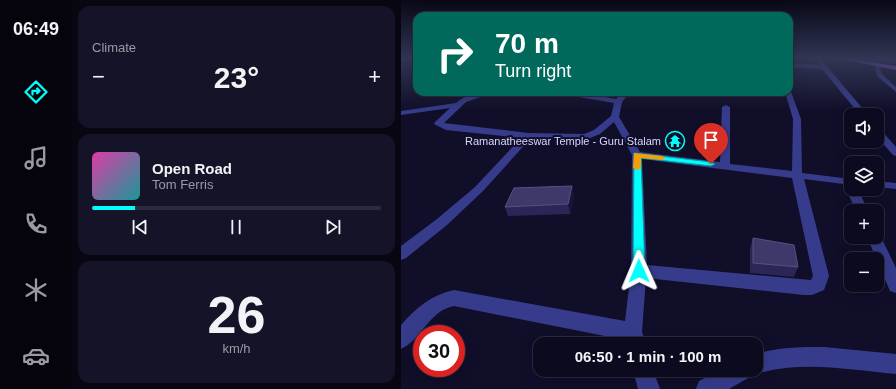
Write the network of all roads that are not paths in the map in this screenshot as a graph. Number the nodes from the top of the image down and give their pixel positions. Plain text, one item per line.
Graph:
1 (832, 76) edge
2 (880, 76) edge
3 (896, 90) edge
4 (475, 96) edge
5 (586, 96) edge
6 (623, 96) edge
7 (790, 96) edge
8 (618, 101) junction
9 (457, 105) junction
10 (726, 107) dead end
11 (858, 108) edge
12 (401, 113) edge
13 (615, 117) junction
14 (529, 136) junction
15 (884, 139) edge
16 (896, 153) edge
17 (637, 155) junction
18 (725, 166) junction
19 (797, 175) junction
20 (844, 184) edge
21 (884, 185) edge
22 (896, 186) edge
23 (877, 244) edge
24 (401, 254) edge
25 (639, 271) junction
26 (896, 286) edge
27 (630, 337) edge
28 (634, 337) edge
29 (401, 339) edge
30 (763, 360) edge
31 (896, 364) edge
32 (645, 377) edge
33 (730, 377) edge
34 (649, 389) edge
35 (707, 389) edge

1 - 11 street
2 - 3 street
4 - 9 street
5 - 8 street
6 - 8 street
7 - 19 street
8 - 13 street
9 - 12 street
9 - 14 street
10 - 18 street
13 - 14 street
13 - 17 street
14 - 24 street
15 - 16 street
17 - 18 street
17 - 25 street
18 - 19 street
19 - 20 street
19 - 25 street
21 - 22 street
23 - 26 street
25 - 28 street
27 - 29 street
30 - 31 street
32 - 34 street
33 - 35 street

